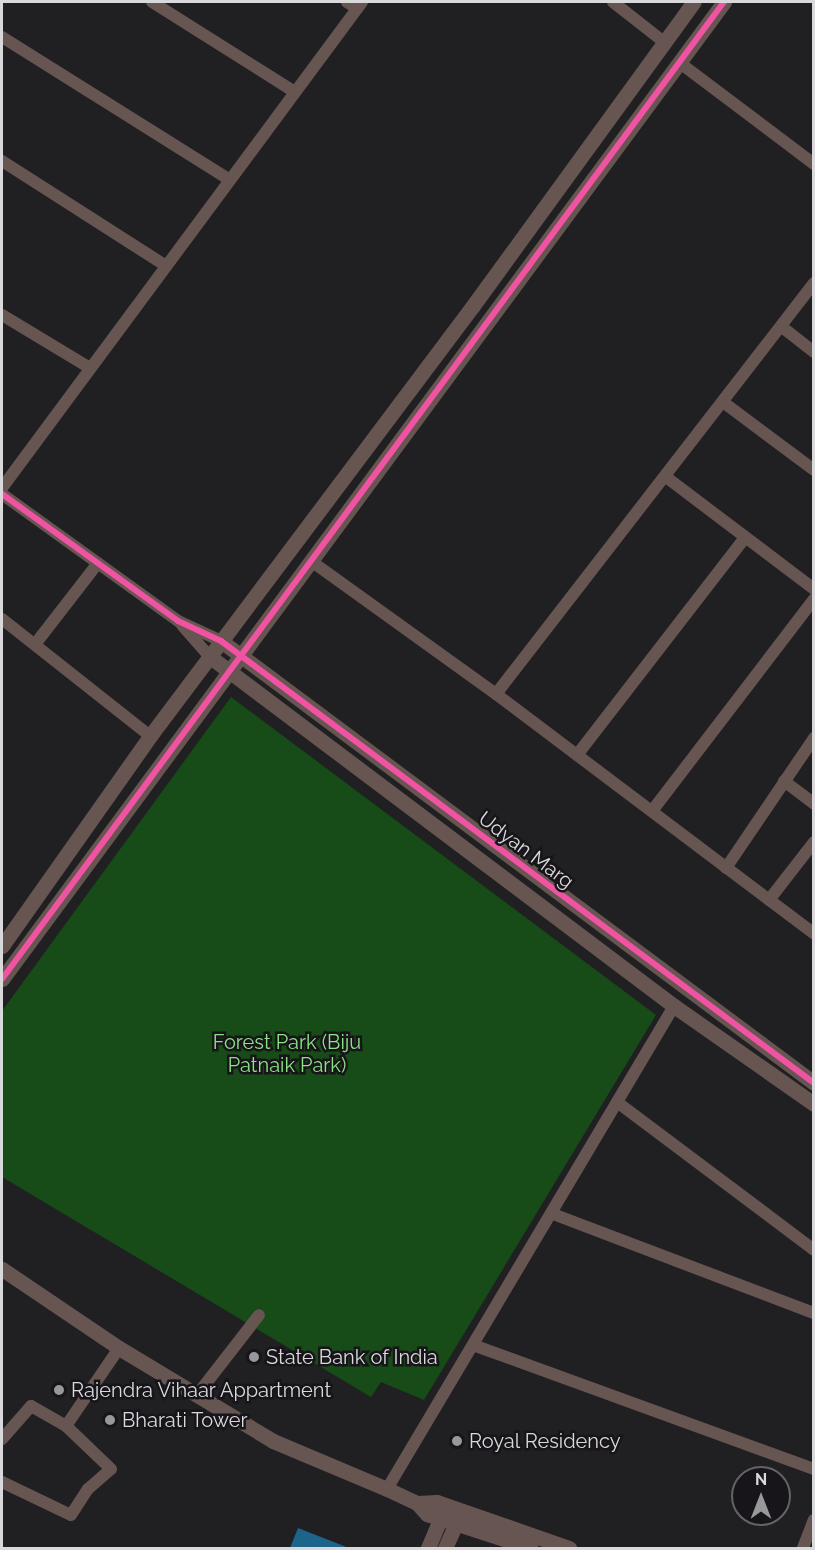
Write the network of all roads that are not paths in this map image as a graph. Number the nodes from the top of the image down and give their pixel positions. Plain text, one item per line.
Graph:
1 (152, 2) edge
2 (613, 2) edge
3 (694, 2) edge
4 (724, 2) edge
5 (356, 4) edge
6 (2, 36) edge
7 (664, 42) junction
8 (680, 63) junction
9 (295, 92) junction
10 (2, 161) edge
11 (813, 164) edge
12 (230, 180) junction
13 (166, 266) junction
14 (813, 283) edge
15 (2, 315) edge
16 (782, 327) junction
17 (813, 352) edge
18 (90, 368) junction
19 (723, 402) junction
20 (813, 470) edge
21 (666, 477) junction
22 (2, 488) edge
23 (2, 494) edge
24 (744, 539) junction
25 (311, 561) junction
26 (98, 563) junction
27 (813, 590) edge
28 (813, 599) edge
29 (2, 619) edge
30 (178, 621) junction
31 (221, 641) junction
32 (36, 643) junction
33 (209, 656) junction
34 (242, 657) junction
35 (231, 672) junction
36 (496, 694) junction
37 (150, 736) junction
38 (813, 738) edge
39 (577, 755) junction
40 (784, 781) junction
41 (813, 804) edge
42 (652, 811) junction
43 (813, 842) edge
44 (726, 868) junction
45 (769, 900) junction
46 (798, 922) junction
47 (813, 929) edge
48 (813, 934) edge
49 (4, 938) edge
50 (646, 960) junction
51 (634, 976) junction
52 (2, 979) edge
53 (674, 1006) junction
54 (813, 1083) edge
55 (617, 1102) junction
56 (813, 1104) edge
57 (554, 1214) junction
58 (813, 1250) edge
59 (2, 1269) edge
60 (813, 1313) edge
61 (259, 1315) dead end
62 (473, 1345) junction
63 (119, 1348) junction
64 (197, 1395) junction
65 (66, 1426) junction
66 (2, 1439) edge
67 (813, 1468) edge
68 (2, 1482) edge
69 (387, 1489) junction
70 (443, 1512) junction
71 (459, 1517) junction
72 (813, 1520) edge
73 (428, 1548) edge
74 (445, 1548) edge
75 (531, 1548) edge
76 (569, 1548) edge
77 (803, 1548) edge

1 - 9 street
2 - 7 street
3 - 7 street
4 - 8 street
5 - 9 street
6 - 12 street
7 - 31 street
8 - 11 street
8 - 25 street
9 - 12 street
10 - 13 street
12 - 13 street
13 - 18 street
14 - 16 street
15 - 18 street
16 - 17 street
16 - 19 street
18 - 22 street
19 - 20 street
19 - 21 street
21 - 24 street
21 - 36 street
23 - 26 street
24 - 27 street
24 - 39 street
25 - 34 street
25 - 36 street
26 - 30 street
26 - 32 street
28 - 42 street
29 - 32 street
30 - 31 street
30 - 33 street
31 - 33 street
31 - 34 street, Udyan Marg
32 - 37 street
33 - 35 street, Udyan Marg
33 - 37 street
34 - 35 street
34 - 50 street, Udyan Marg
35 - 51 street, Udyan Marg
35 - 52 street
36 - 39 street
37 - 49 street
38 - 40 street
39 - 42 street
40 - 41 street
40 - 44 street
42 - 44 street
43 - 45 street
44 - 45 street
45 - 46 street
46 - 47 street
46 - 48 street
50 - 51 street
50 - 54 street, Udyan Marg
51 - 53 street, Udyan Marg
53 - 55 street
53 - 56 street, Udyan Marg
55 - 57 street
55 - 58 street
57 - 60 street
57 - 62 street
59 - 63 street
61 - 64 street
62 - 67 street
62 - 69 street
63 - 64 street
63 - 65 street
64 - 69 street
65 - 66 street
65 - 68 street
69 - 70 street
70 - 71 street
70 - 73 street
71 - 74 street
71 - 75 street
71 - 76 street
72 - 77 street

